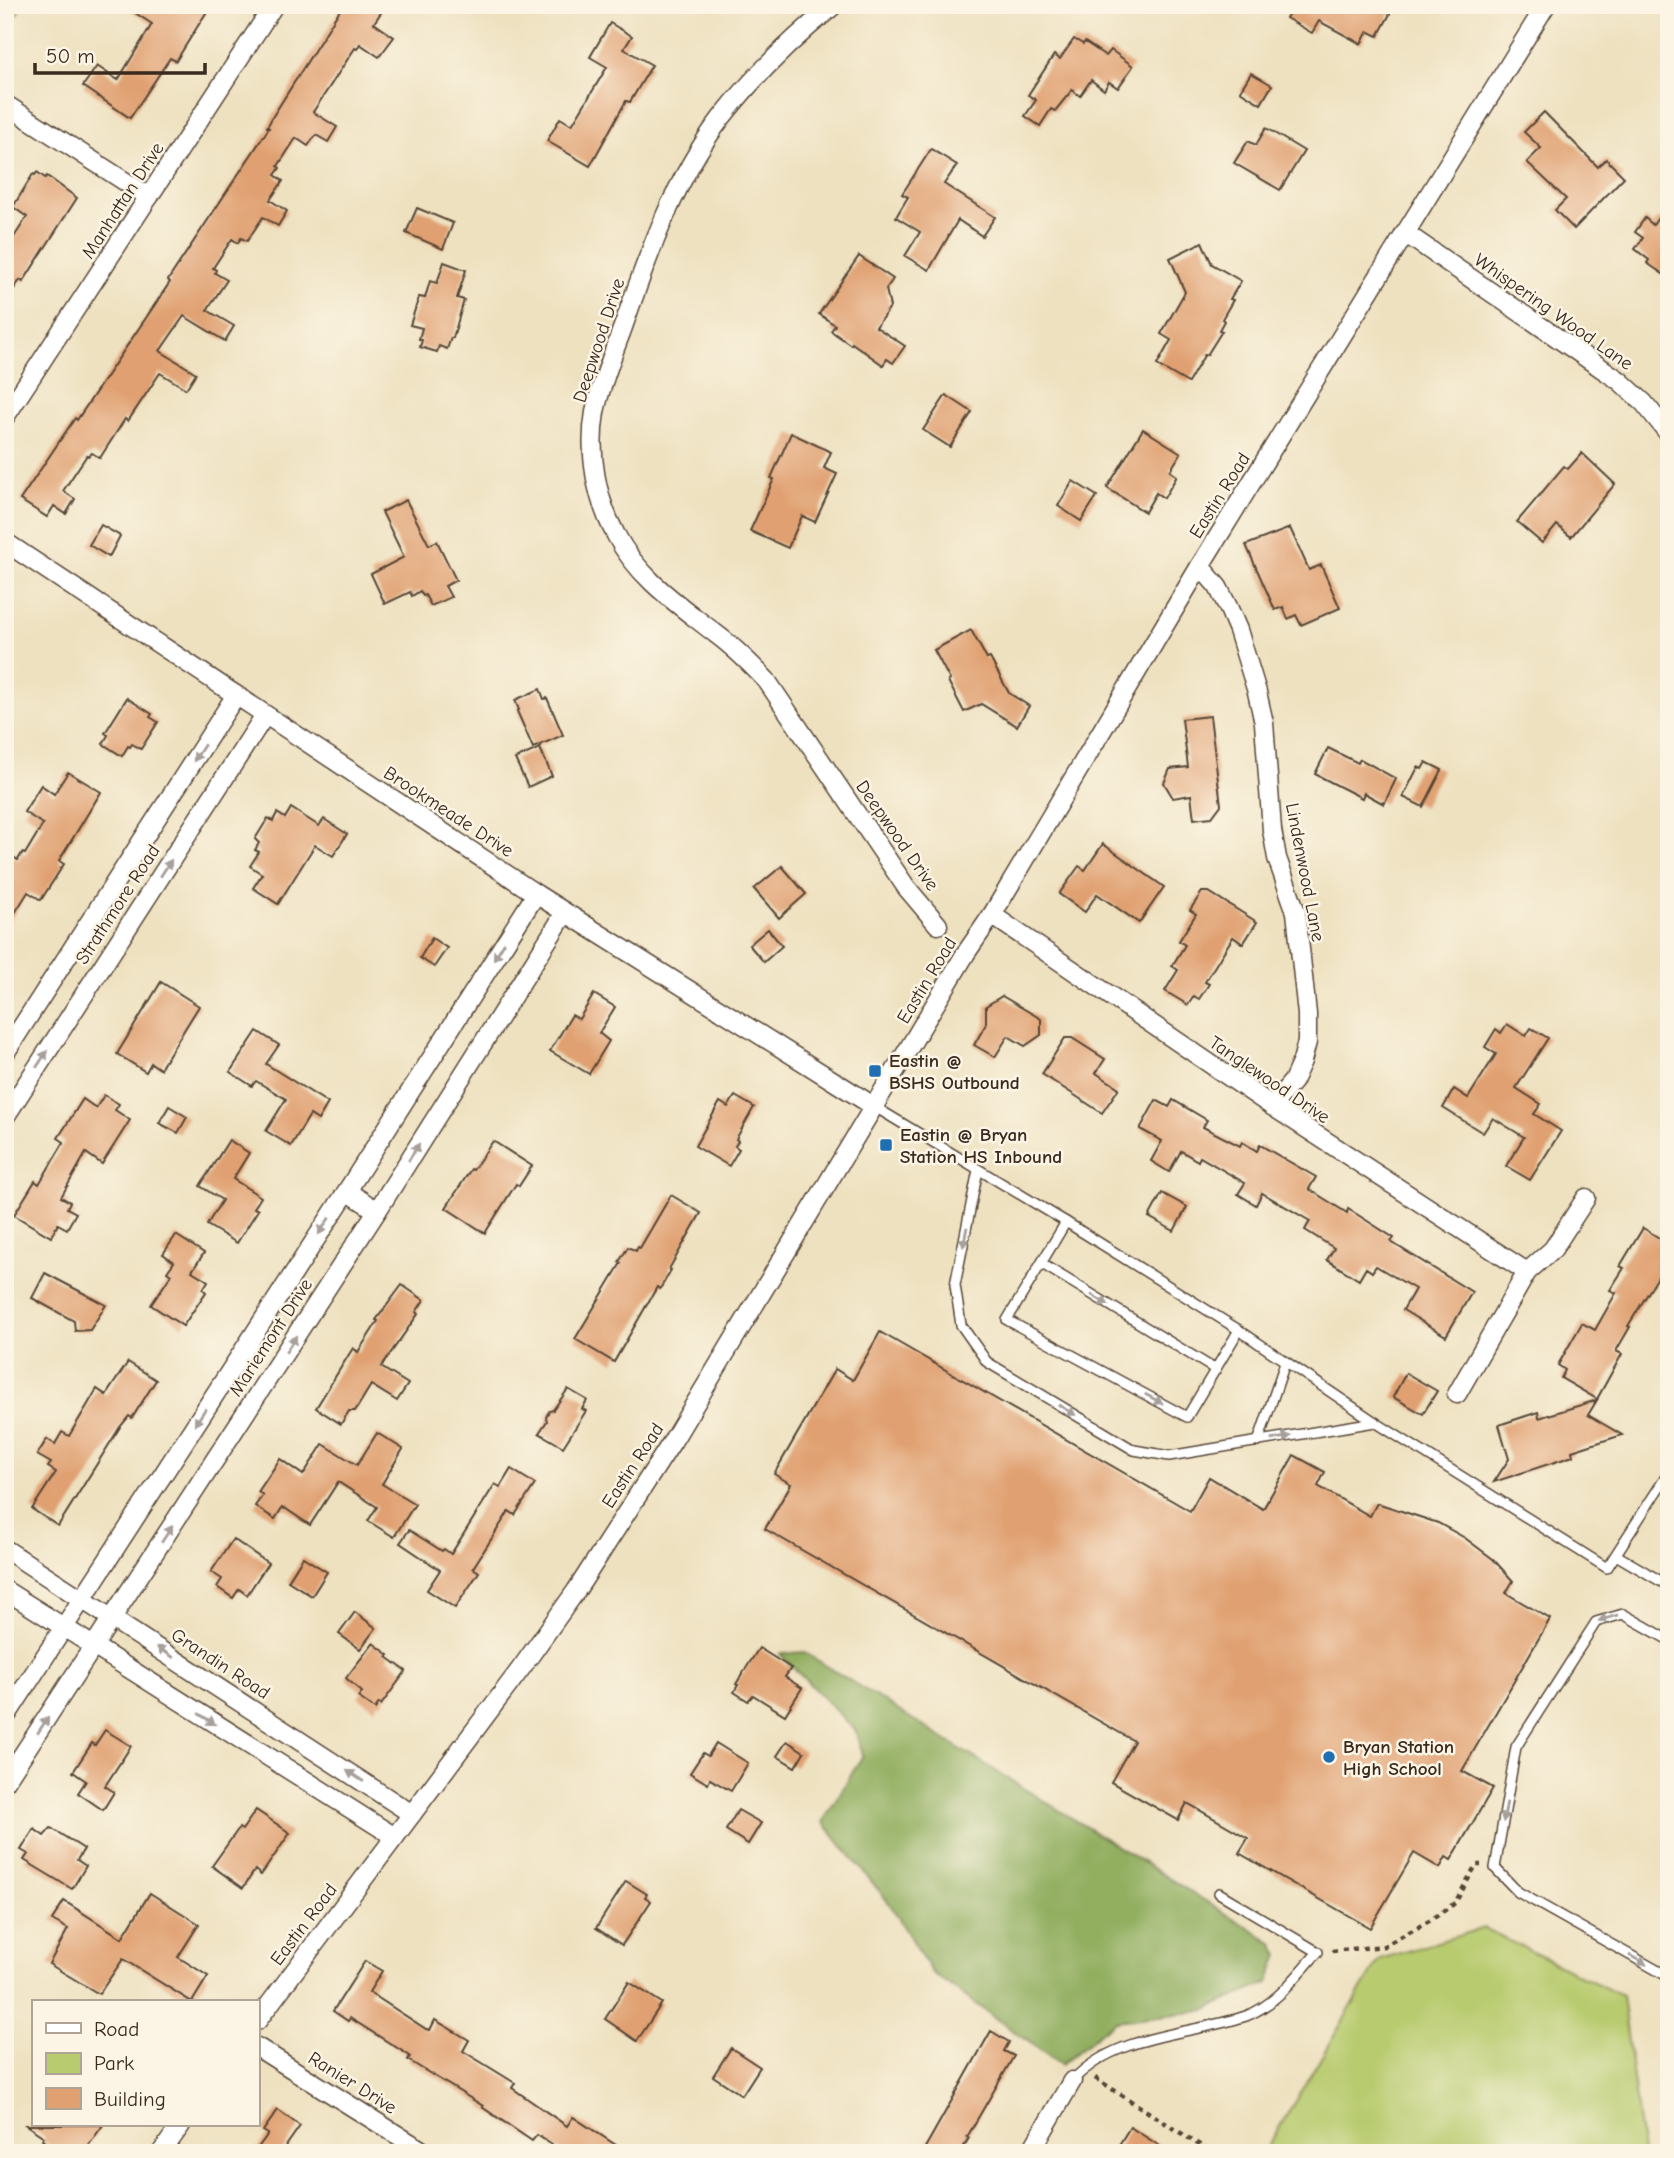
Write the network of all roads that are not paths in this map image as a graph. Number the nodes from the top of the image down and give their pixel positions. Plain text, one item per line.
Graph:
1 (274, 5) edge
2 (834, 5) edge
3 (1546, 5) edge
4 (5, 104) edge
5 (149, 197) junction
6 (1405, 233) junction
7 (5, 417) edge
8 (1669, 435) edge
9 (5, 542) edge
10 (1200, 566) junction
11 (236, 695) junction
12 (265, 715) junction
13 (536, 894) junction
14 (565, 913) junction
15 (992, 915) junction
16 (938, 925) dead end
17 (5, 1053) edge
18 (1272, 1106) junction
19 (875, 1107) junction
20 (5, 1116) edge
21 (978, 1170) junction
22 (347, 1191) junction
23 (1586, 1198) dead end
24 (377, 1211) junction
25 (1066, 1222) junction
26 (1042, 1264) junction
27 (1527, 1272) junction
28 (1239, 1331) junction
29 (1285, 1363) junction
30 (1216, 1370) junction
31 (1457, 1394) dead end
32 (1375, 1422) junction
33 (1258, 1442) junction
34 (1669, 1472) edge
35 (5, 1549) edge
36 (1616, 1555) junction
37 (1669, 1586) edge
38 (5, 1590) edge
39 (82, 1599) junction
40 (112, 1618) junction
41 (64, 1627) junction
42 (1669, 1640) edge
43 (94, 1647) junction
44 (5, 1718) edge
45 (5, 1782) edge
46 (412, 1814) junction
47 (395, 1837) junction
48 (1219, 1893) dead end
49 (1669, 1977) edge
50 (259, 2018) edge
51 (259, 2048) edge
52 (1077, 2076) joint
53 (180, 2126) edge
54 (161, 2153) edge
55 (426, 2153) edge
56 (1030, 2153) edge

1 - 5 street, Manhattan Drive
2 - 16 street, Deepwood Drive
3 - 6 street, Eastin Road
4 - 5 street
5 - 7 street, Manhattan Drive
6 - 8 street, Whispering Wood Lane
6 - 10 street, Eastin Road
9 - 11 street, Brookmeade Drive
10 - 15 street, Eastin Road
10 - 18 street, Lindenwood Lane
11 - 12 street, Brookmeade Drive
11 -> 17 street, Strathmore Road
12 - 13 street, Brookmeade Drive
20 -> 12 street, Strathmore Road
13 - 14 street, Brookmeade Drive
13 -> 22 street, Mariemont Drive
14 - 19 street, Brookmeade Drive
24 -> 14 street, Mariemont Drive
15 - 18 street, Tanglewood Drive
15 - 19 street, Eastin Road
18 - 27 street, Tanglewood Drive
19 - 21 lane
19 - 46 street, Eastin Road
21 - 25 lane
21 -> 33 lane
22 - 24 street
22 -> 39 street, Mariemont Drive
23 - 27 street
40 -> 24 street, Mariemont Drive
25 - 26 lane
25 - 28 lane
26 -> 30 lane
26 -> 30 lane
27 - 31 street
28 - 29 lane
28 - 30 lane
29 - 32 lane
29 - 33 lane
33 -> 32 lane
32 - 36 lane
34 - 36 lane
35 - 39 street, Grandin Road
36 - 37 lane
38 - 41 street
39 - 40 street, Grandin Road
39 - 41 street, Mariemont Drive
40 - 43 street, Mariemont Drive
46 -> 40 street, Grandin Road
41 - 43 street
41 - 44 street, Mariemont Drive
42 -> 49 lane
45 -> 43 street, Mariemont Drive
43 -> 47 street
46 - 47 street, Eastin Road
47 - 50 street, Eastin Road
48 - 52 lane
51 - 55 street, Ranier Drive
52 - 56 street
53 - 54 street

